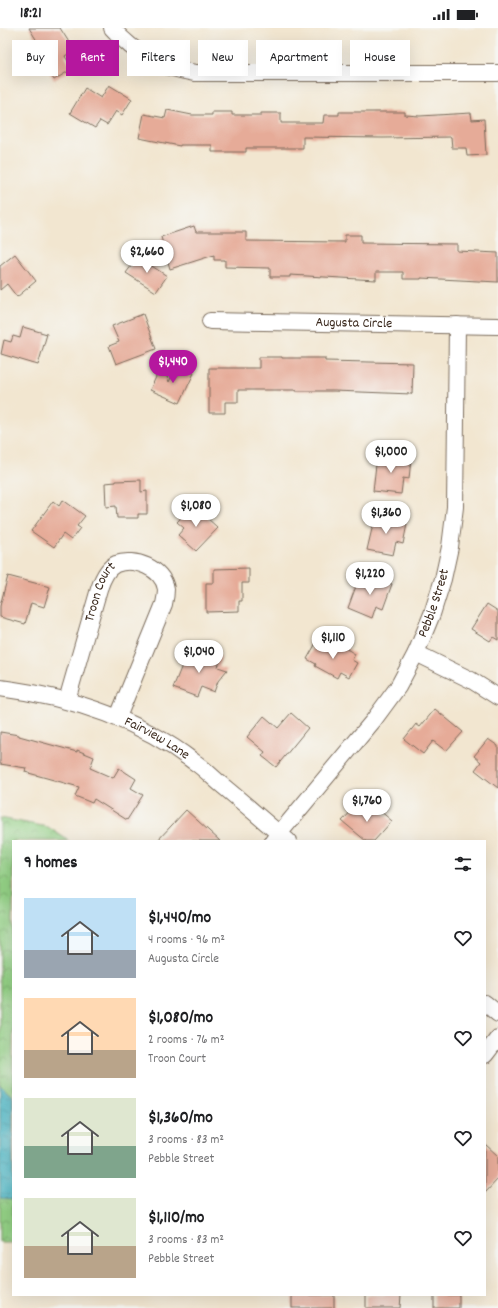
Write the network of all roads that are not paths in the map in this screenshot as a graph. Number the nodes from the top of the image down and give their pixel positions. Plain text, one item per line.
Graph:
1 (112, 28) edge
2 (498, 73) edge
3 (210, 321) dead end
4 (457, 325) junction
5 (498, 326) edge
6 (416, 653) junction
7 (0, 688) edge
8 (498, 697) edge
9 (67, 700) junction
10 (118, 717) junction
11 (280, 839) edge
12 (486, 1004) edge
13 (498, 1014) edge
14 (498, 1038) edge
15 (486, 1054) edge

1 - 2 street
3 - 4 street, Augusta Circle
4 - 5 street, Augusta Circle
4 - 6 street, Pebble Street
6 - 8 street
6 - 11 street, Pebble Street
7 - 9 street, Fairview Lane
9 - 10 street, Fairview Lane
9 - 10 street, Troon Court
10 - 11 street, Fairview Lane
12 - 13 street
14 - 15 street

